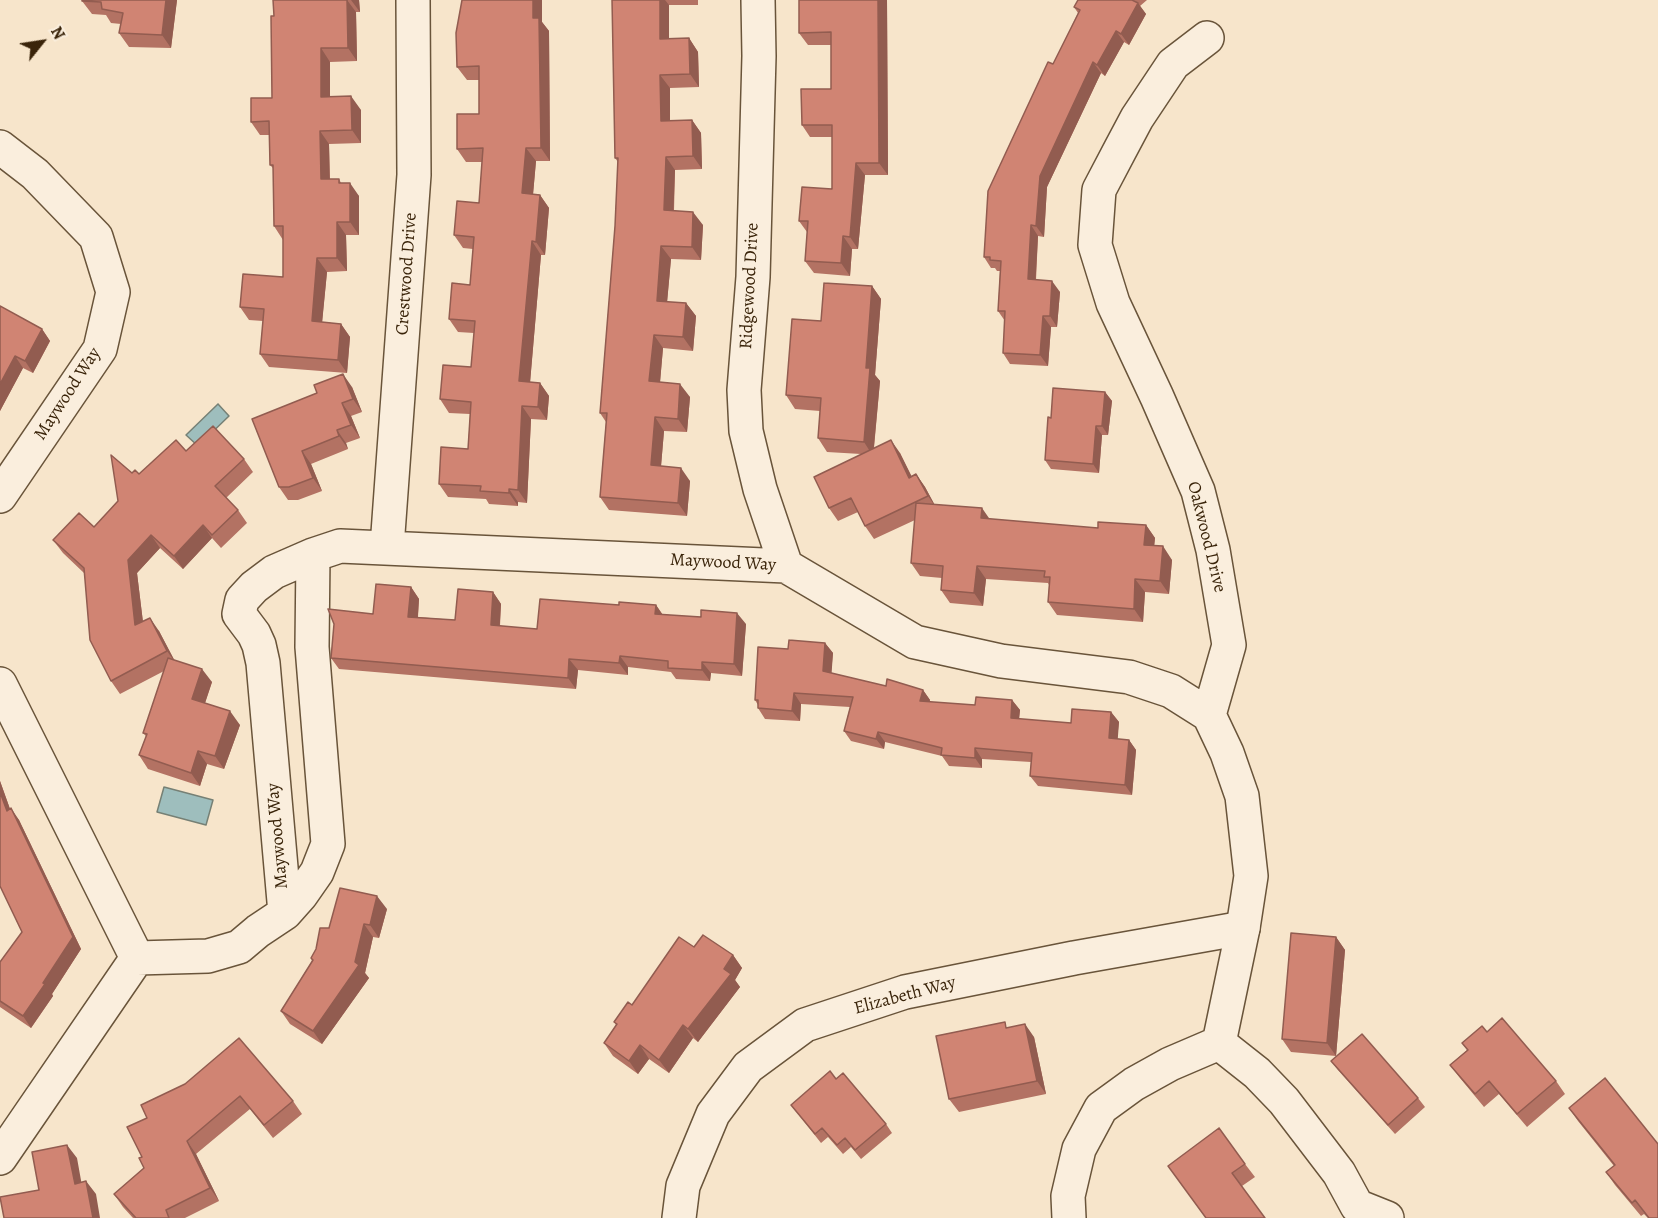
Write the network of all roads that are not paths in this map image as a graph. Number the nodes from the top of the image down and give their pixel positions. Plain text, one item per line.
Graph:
1 (412, 0) edge
2 (758, 0) edge
3 (1207, 38) dead end
4 (0, 147) edge
5 (0, 496) edge
6 (387, 547) junction
7 (313, 555) junction
8 (786, 566) junction
9 (0, 684) edge
10 (1209, 715) junction
11 (285, 913) junction
12 (1243, 928) junction
13 (137, 958) junction
14 (1219, 1043) junction
15 (0, 1158) edge
16 (679, 1218) edge
17 (1069, 1218) edge
18 (1387, 1218) edge

1 - 6 street, Crestwood Drive
2 - 8 street, Ridgewood Drive
3 - 10 street, Oakwood Drive
4 - 5 street, Maywood Way
6 - 7 street, Maywood Way
6 - 8 street, Maywood Way
7 - 11 street, Maywood Way
7 - 11 street, Maywood Way
8 - 10 street, Maywood Way
9 - 13 street
10 - 12 street
11 - 13 street, Maywood Way
12 - 14 street
12 - 16 street, Elizabeth Way
13 - 15 street
14 - 17 street
14 - 18 street

